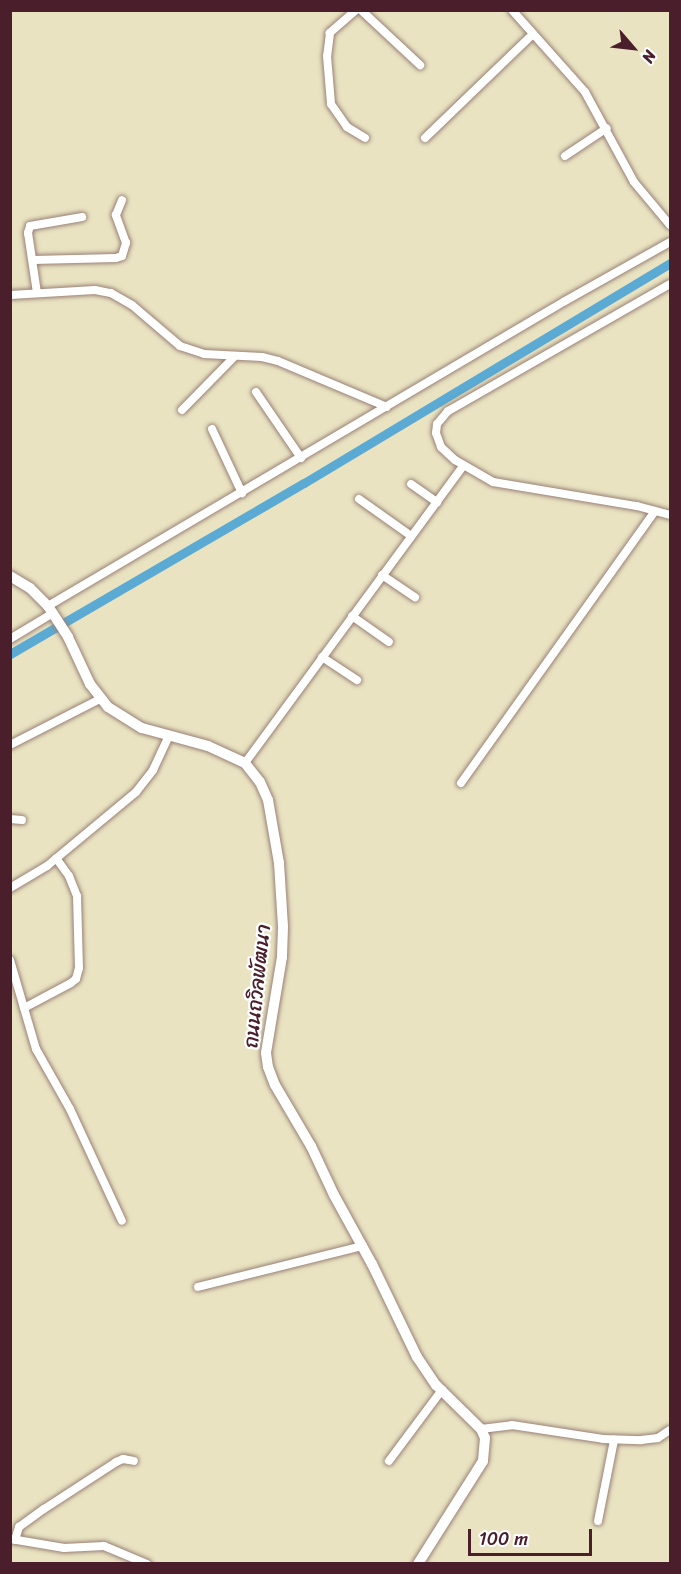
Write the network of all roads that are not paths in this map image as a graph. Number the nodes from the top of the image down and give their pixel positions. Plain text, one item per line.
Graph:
1 (356, 10) edge
2 (361, 10) edge
3 (512, 10) edge
4 (533, 34) junction
5 (420, 65) dead end
6 (607, 128) junction
7 (365, 138) dead end
8 (425, 138) dead end
9 (565, 156) dead end
10 (122, 200) dead end
11 (82, 217) dead end
12 (670, 225) edge
13 (670, 242) edge
14 (33, 260) junction
15 (670, 284) edge
16 (37, 293) junction
17 (10, 295) edge
18 (234, 357) junction
19 (256, 392) dead end
20 (387, 407) junction
21 (182, 410) dead end
22 (212, 429) dead end
23 (301, 458) junction
24 (463, 466) junction
25 (411, 484) dead end
26 (242, 493) junction
27 (359, 499) dead end
28 (437, 502) junction
29 (655, 511) junction
30 (670, 515) edge
31 (411, 536) junction
32 (382, 575) junction
33 (10, 576) edge
34 (415, 597) dead end
35 (53, 613) junction
36 (352, 616) junction
37 (10, 639) edge
38 (389, 642) dead end
39 (322, 657) junction
40 (357, 680) dead end
41 (100, 699) junction
42 (169, 736) junction
43 (10, 745) edge
44 (245, 763) junction
45 (461, 783) dead end
46 (10, 819) edge
47 (22, 820) dead end
48 (56, 858) junction
49 (10, 888) edge
50 (11, 965) edge
51 (24, 1008) junction
52 (122, 1221) dead end
53 (363, 1246) junction
54 (198, 1287) dead end
55 (442, 1390) junction
56 (481, 1429) junction
57 (670, 1430) edge
58 (614, 1440) junction
59 (134, 1461) dead end
60 (389, 1461) dead end
61 (598, 1521) dead end
62 (13, 1539) edge
63 (147, 1563) edge
64 (418, 1563) edge

1 - 7 street
2 - 5 street
3 - 4 street
4 - 6 street
4 - 8 street
6 - 9 street
6 - 12 street
10 - 14 street
11 - 14 street
13 - 20 street
14 - 16 street
15 - 24 street
16 - 17 street
16 - 18 street
18 - 20 street
18 - 21 street
19 - 23 street
20 - 23 street
22 - 26 street
23 - 26 street
24 - 28 street
24 - 29 street
25 - 28 street
26 - 35 street
27 - 31 street
28 - 31 street
29 - 30 street
29 - 45 street
31 - 32 street
32 - 34 street
32 - 36 street
33 - 35 street
35 - 37 street
35 - 41 street
36 - 38 street
36 - 39 street
39 - 40 street
39 - 44 street
41 - 42 street
41 - 43 street
42 - 44 street
42 - 48 street
44 - 53 street, ถนนถวิลพัฒนา
46 - 47 street
48 - 49 street
48 - 51 street
50 - 51 street
51 - 52 street
53 - 54 street
53 - 55 street, ถนนถวิลพัฒนา
55 - 56 street, ถนนถวิลพัฒนา
55 - 60 street
56 - 58 street
56 - 64 street
57 - 58 street
58 - 61 street
59 - 62 street
62 - 63 street

